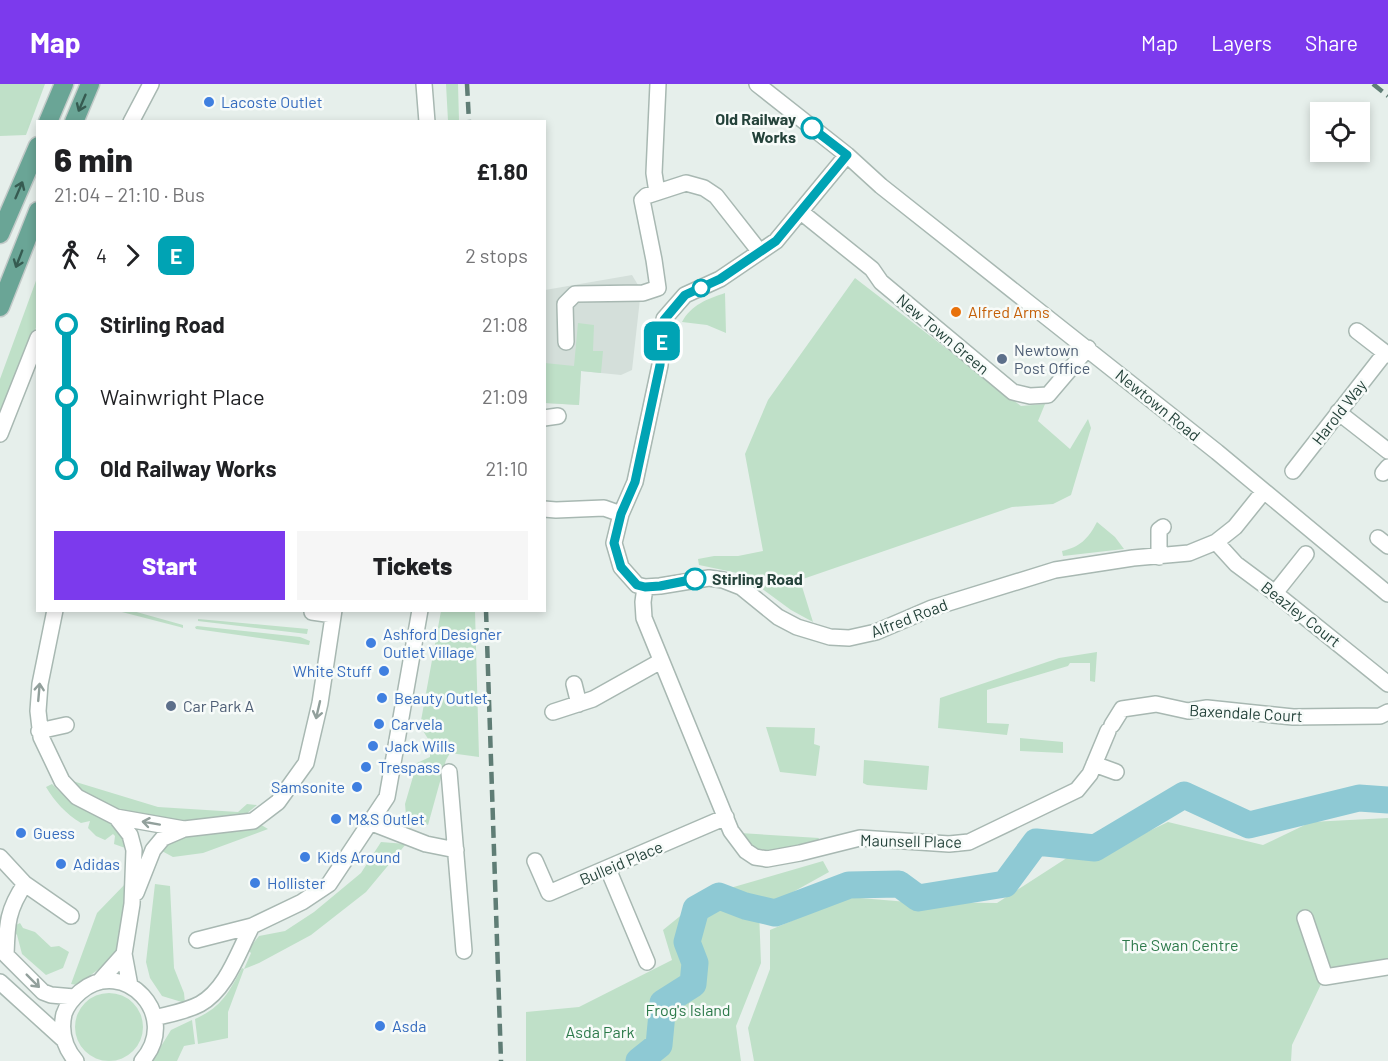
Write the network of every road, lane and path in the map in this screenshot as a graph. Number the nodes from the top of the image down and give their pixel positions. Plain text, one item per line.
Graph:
1 (64, 84) edge
2 (90, 84) edge
3 (151, 84) edge
4 (424, 84) edge
5 (658, 84) edge
6 (757, 84) edge
7 (49, 120) edge
8 (75, 120) edge
9 (132, 120) edge
10 (427, 120) edge
11 (36, 151) edge
12 (847, 155) junction
13 (657, 192) junction
14 (801, 213) junction
15 (36, 216) edge
16 (0, 234) edge
17 (760, 252) junction
18 (0, 307) edge
19 (1357, 332) dead end
20 (566, 342) dead end
21 (36, 343) edge
22 (1088, 348) junction
23 (1387, 354) edge
24 (1338, 412) junction
25 (0, 434) edge
26 (1388, 451) edge
27 (1293, 471) dead end
28 (1264, 491) junction
29 (546, 509) edge
30 (621, 514) junction
31 (1163, 527) dead end
32 (1216, 542) junction
33 (1306, 554) dead end
34 (1159, 557) junction
35 (645, 587) junction
36 (1275, 592) junction
37 (1388, 594) edge
38 (55, 612) edge
39 (312, 612) edge
40 (420, 612) edge
41 (333, 613) edge
42 (662, 661) junction
43 (574, 684) dead end
44 (1388, 684) edge
45 (579, 704) junction
46 (553, 712) dead end
47 (1388, 712) edge
48 (66, 725) dead end
49 (1110, 728) joint
50 (39, 731) junction
51 (1094, 764) junction
52 (449, 772) dead end
53 (1116, 772) dead end
54 (116, 816) junction
55 (726, 817) junction
56 (372, 822) junction
57 (184, 829) junction
58 (456, 850) junction
59 (0, 857) edge
60 (535, 861) dead end
61 (608, 869) junction
62 (25, 884) junction
63 (16, 897) junction
64 (0, 903) edge
65 (132, 904) junction
66 (71, 916) dead end
67 (1305, 918) dead end
68 (252, 926) junction
69 (197, 939) dead end
70 (464, 951) dead end
71 (3, 952) edge
72 (124, 954) junction
73 (647, 962) dead end
74 (1388, 967) edge
75 (0, 982) edge
76 (99, 982) junction
77 (130, 986) junction
78 (74, 997) junction
79 (155, 1018) junction
80 (63, 1040) junction
81 (76, 1061) edge
82 (142, 1061) edge

1 - 7 main road
2 -> 8 main road
3 - 9 street
4 - 10 street
5 - 13 street
6 - 12 street, Newtown Road
16 -> 11 main road
12 - 14 street
12 - 22 street, Newtown Road
13 - 17 street
13 - 20 street
14 - 17 street
14 - 22 street, New Town Green
15 -> 18 main road
17 - 30 street
19 - 23 street
21 - 25 street
22 - 28 street, Newtown Road
23 - 24 street, Harold Way
24 - 26 street
24 - 27 street, Harold Way
28 - 32 street, Alfred Road
28 - 37 street, Newtown Road
29 - 30 street
30 - 35 street
31 - 34 street
32 - 34 street, Alfred Road
32 - 36 street, Beazley Court
33 - 36 street
34 - 35 street, Alfred Road
35 - 42 street
36 - 44 street, Beazley Court
50 -> 38 street
39 - 41 street
40 - 56 street
41 -> 57 street
42 - 45 street
42 - 55 street
43 - 45 street
45 - 46 street
47 - 49 street, Baxendale Court
48 - 50 street
49 - 51 street, Maunsell Place
50 - 54 street
51 - 53 street
51 - 55 street, Maunsell Place
52 - 58 street
57 -> 54 street
54 - 65 street
55 - 61 street, Bulleid Place
56 - 58 street
56 - 68 street
57 - 65 street
58 - 70 street
59 - 62 street
60 - 61 street, Bulleid Place
61 - 73 street
62 - 63 street
62 - 66 street
63 - 64 street
63 - 71 street
65 - 72 street
67 - 74 street
68 - 69 street
68 - 79 street
71 -> 78 street
72 - 76 street
72 - 77 street
75 - 80 street
76 - 77 street
76 - 78 street
77 - 79 street
78 - 80 street
79 - 82 street
80 - 81 street

